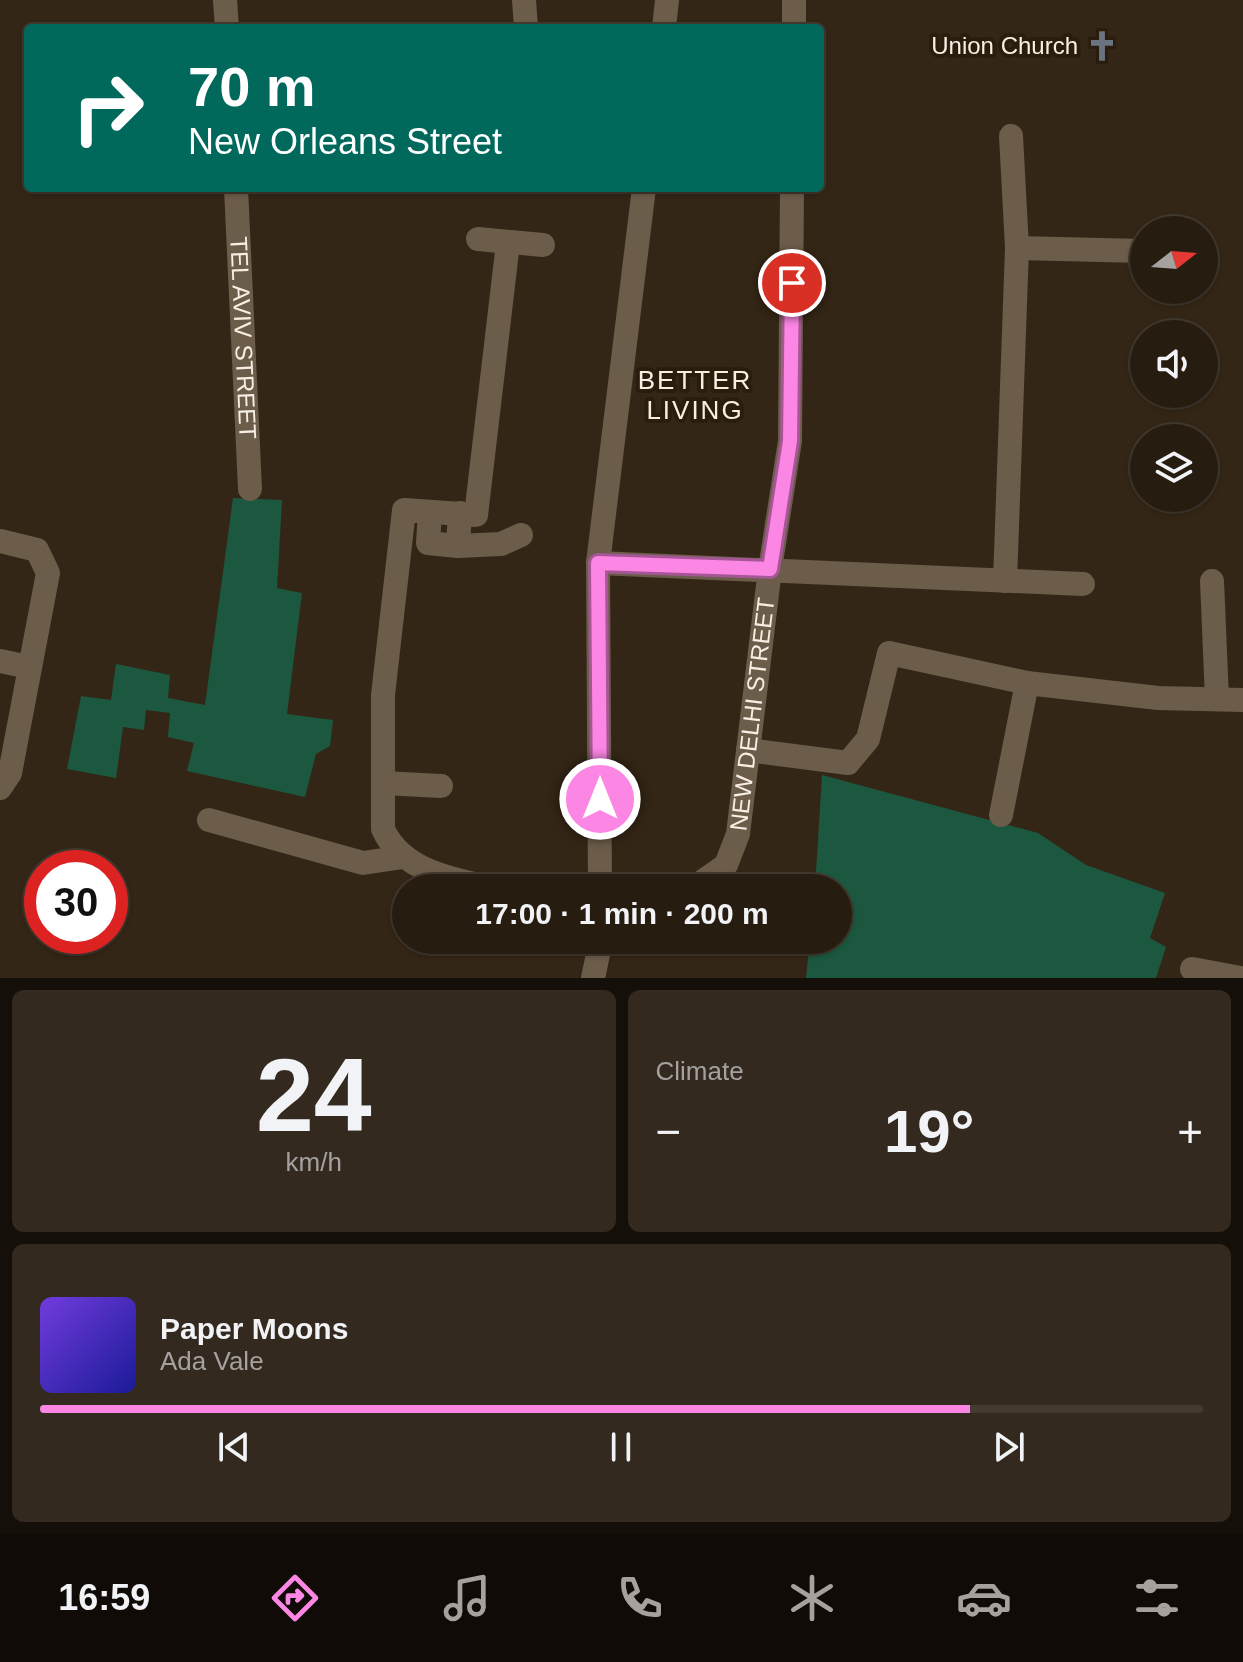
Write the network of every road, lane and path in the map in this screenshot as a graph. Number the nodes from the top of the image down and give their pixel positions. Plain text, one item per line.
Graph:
1 (225, 0) edge
2 (524, 0) edge
3 (667, 0) edge
4 (794, 0) edge
5 (227, 24) edge
6 (526, 24) edge
7 (664, 24) edge
8 (794, 24) edge
9 (1011, 136) dead end
10 (236, 192) edge
11 (644, 192) edge
12 (792, 192) edge
13 (478, 239) dead end
14 (508, 243) junction
15 (543, 245) dead end
16 (1017, 248) junction
17 (1130, 251) edge
18 (250, 489) dead end
19 (430, 512) junction
20 (460, 513) junction
21 (521, 535) dead end
22 (0, 541) edge
23 (458, 546) junction
24 (598, 563) junction
25 (770, 569) junction
26 (1005, 581) junction
27 (1212, 581) dead end
28 (1083, 584) dead end
29 (0, 661) edge
30 (29, 667) junction
31 (1027, 683) junction
32 (1217, 699) junction
33 (1243, 700) edge
34 (748, 750) junction
35 (383, 783) junction
36 (441, 786) dead end
37 (0, 788) edge
38 (1001, 815) dead end
39 (209, 820) dead end
40 (403, 857) junction
41 (444, 874) edge
42 (600, 874) edge
43 (713, 874) edge
44 (598, 954) edge
45 (1192, 969) dead end
46 (593, 978) edge
47 (1241, 978) edge

1 - 5 street
2 - 6 street
3 - 7 street
4 - 8 street
9 - 16 street
10 - 18 street, TEL AVIV STREET
11 - 24 street
12 - 25 street, NEW DELHI STREET
13 - 14 street
14 - 15 street
14 - 20 street
16 - 17 street
16 - 26 street
19 - 20 street
19 - 23 street
19 - 35 street
20 - 23 street
21 - 23 street
22 - 30 street
24 - 25 street
24 - 42 street
25 - 26 street
25 - 34 street, NEW DELHI STREET
26 - 28 street
27 - 32 street
29 - 30 street
30 - 37 street
31 - 32 street
31 - 34 street
31 - 38 street
32 - 33 street
34 - 43 street, NEW DELHI STREET
35 - 36 street
35 - 40 street
39 - 40 street
40 - 41 street
44 - 46 street
45 - 47 street

